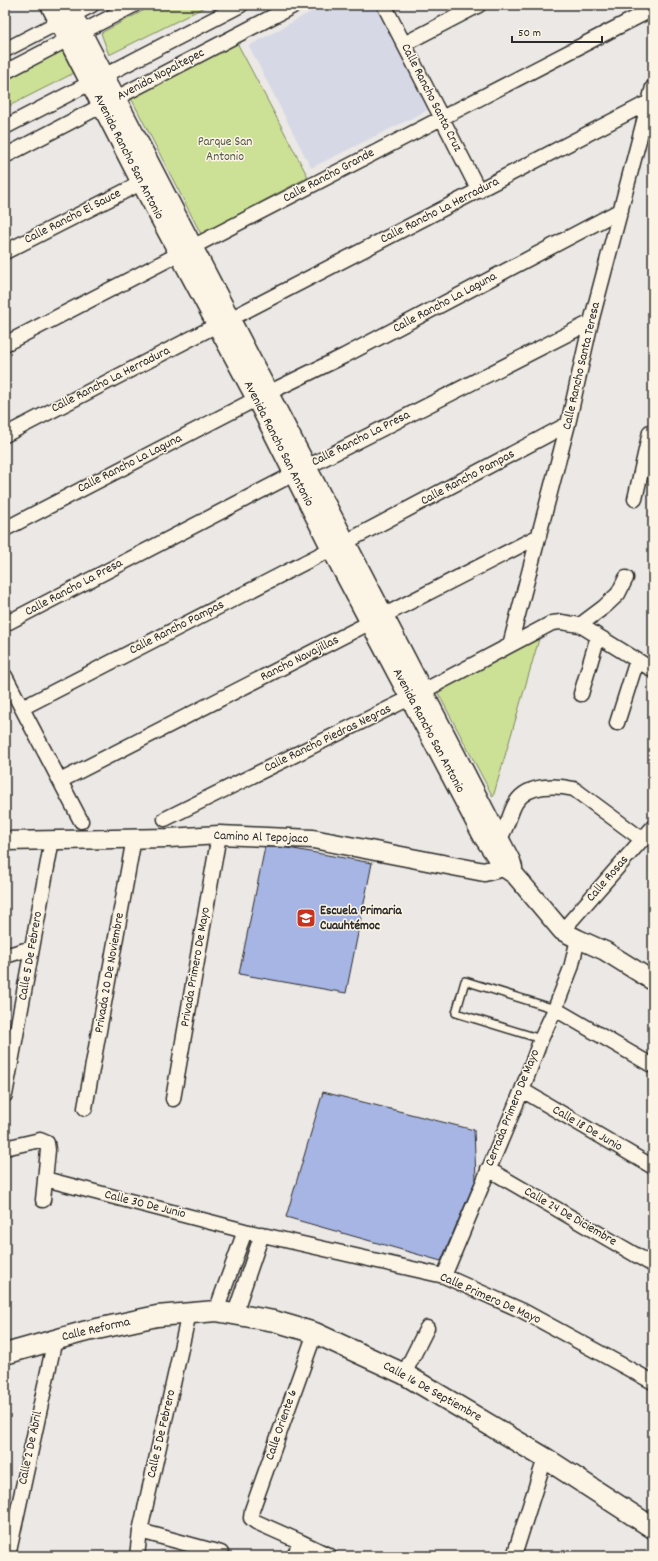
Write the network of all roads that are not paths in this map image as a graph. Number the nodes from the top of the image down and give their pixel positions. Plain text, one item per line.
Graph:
1 (50, 5) edge
2 (92, 5) edge
3 (134, 5) edge
4 (241, 5) edge
5 (295, 5) edge
6 (384, 5) edge
7 (479, 5) edge
8 (653, 9) edge
9 (67, 14) edge
10 (75, 36) junction
11 (404, 44) junction
12 (5, 50) edge
13 (5, 72) edge
14 (97, 79) junction
15 (653, 87) edge
16 (649, 102) junction
17 (109, 103) junction
18 (441, 117) junction
19 (5, 127) edge
20 (5, 156) edge
21 (141, 183) junction
22 (479, 190) junction
23 (621, 210) junction
24 (186, 251) junction
25 (5, 252) edge
26 (223, 322) junction
27 (591, 322) junction
28 (5, 344) edge
29 (262, 396) junction
30 (568, 424) junction
31 (650, 432) dead end
32 (5, 435) edge
33 (649, 455) edge
34 (300, 470) junction
35 (635, 499) dead end
36 (5, 529) edge
37 (539, 536) junction
38 (339, 546) junction
39 (626, 578) dead end
40 (377, 619) junction
41 (5, 624) edge
42 (580, 625) junction
43 (598, 636) junction
44 (510, 646) junction
45 (637, 660) junction
46 (653, 670) edge
47 (5, 676) edge
48 (417, 694) junction
49 (581, 694) dead end
50 (22, 708) junction
51 (618, 724) dead end
52 (60, 781) junction
53 (164, 819) dead end
54 (81, 821) dead end
55 (653, 827) edge
56 (219, 835) junction
57 (134, 838) junction
58 (52, 840) junction
59 (643, 840) junction
60 (5, 841) edge
61 (496, 844) junction
62 (510, 868) junction
63 (570, 935) junction
64 (32, 948) junction
65 (5, 956) edge
66 (651, 977) edge
67 (556, 1009) junction
68 (541, 1039) junction
69 (10, 1046) edge
70 (653, 1066) edge
71 (522, 1090) junction
72 (5, 1095) edge
73 (173, 1099) dead end
74 (86, 1108) dead end
75 (5, 1148) edge
76 (653, 1167) edge
77 (488, 1169) junction
78 (45, 1180) junction
79 (43, 1200) dead end
80 (245, 1231) junction
81 (262, 1234) junction
82 (653, 1265) edge
83 (444, 1276) junction
84 (226, 1312) junction
85 (189, 1313) junction
86 (427, 1328) dead end
87 (315, 1333) junction
88 (55, 1340) junction
89 (5, 1354) edge
90 (404, 1374) junction
91 (653, 1382) edge
92 (545, 1458) junction
93 (10, 1520) edge
94 (653, 1528) edge
95 (140, 1531) junction
96 (302, 1542) junction
97 (221, 1553) dead end
98 (8, 1556) edge
99 (137, 1556) edge
100 (294, 1556) edge
101 (330, 1556) edge
102 (514, 1556) edge

1 - 9 street, Avenida Rancho San Antonio
2 - 9 street
3 - 10 street
4 - 14 street
5 - 17 street, Avenida Nopaltepec
6 - 11 street, Calle Rancho Santa Cruz
7 - 11 street
8 - 18 street, Calle Rancho Grande
9 - 10 street, Avenida Rancho San Antonio
9 - 12 street
10 - 13 street
10 - 14 street, Avenida Rancho San Antonio
11 - 18 street, Calle Rancho Santa Cruz
14 - 17 street, Avenida Rancho San Antonio
14 - 19 street
15 - 16 street, Calle Rancho Santa Teresa
16 - 22 street, Calle Rancho La Herradura
16 - 23 street, Calle Rancho Santa Teresa
17 - 20 street, Avenida Nopaltepec
17 - 21 street, Avenida Rancho San Antonio
17 - 24 street, Avenida Rancho San Antonio
18 - 22 street, Calle Rancho Santa Cruz
18 - 24 street, Calle Rancho Grande
21 - 24 street, Avenida Rancho San Antonio
21 - 25 street, Calle Rancho El Sauce
22 - 26 street, Calle Rancho La Herradura
23 - 27 street, Calle Rancho Santa Teresa
23 - 29 street, Calle Rancho La Laguna
24 - 26 street, Avenida Rancho San Antonio
24 - 28 street, Calle Rancho Grande
26 - 29 street, Avenida Rancho San Antonio
26 - 32 street, Calle Rancho La Herradura
27 - 30 street, Calle Rancho Santa Teresa
27 - 34 street, Calle Rancho La Presa
29 - 34 street, Avenida Rancho San Antonio
29 - 36 street, Calle Rancho La Laguna
30 - 37 street, Calle Rancho Santa Teresa
30 - 38 street, Calle Rancho Pampas
31 - 33 street
33 - 35 street
34 - 38 street, Avenida Rancho San Antonio
34 - 41 street, Calle Rancho La Presa
37 - 40 street, Rancho Navajillas
37 - 44 street, Calle Rancho Santa Teresa
38 - 40 street, Avenida Rancho San Antonio
38 - 50 street, Calle Rancho Pampas
39 - 42 street
40 - 48 street, Avenida Rancho San Antonio
40 - 52 street, Rancho Navajillas
42 - 43 street, Calle Rancho Piedras Negras
42 - 44 street, Calle Rancho Piedras Negras
43 - 45 street, Calle Rancho Piedras Negras
43 - 49 street
44 - 48 street, Calle Rancho Piedras Negras
45 - 46 street, Calle Rancho Piedras Negras
45 - 51 street
47 - 50 street
48 - 53 street, Calle Rancho Piedras Negras
48 - 61 street, Avenida Rancho San Antonio
50 - 52 street
52 - 54 street
55 - 59 street, Calle Rosas
56 - 57 street, Camino Al Tepojaco
56 - 62 street, Camino Al Tepojaco
56 - 73 street, Privada Primero De Mayo
57 - 58 street, Camino Al Tepojaco
57 - 74 street, Privada 20 De Noviembre
58 - 60 street, Camino Al Tepojaco
58 - 64 street, Calle 5 De Febrero
59 - 61 street
59 - 63 street, Calle Rosas
61 - 62 street, Avenida Rancho San Antonio
62 - 63 street, Avenida Rancho San Antonio
63 - 66 street, Avenida Rancho San Antonio
63 - 67 street, Cerrada Primero De Mayo
64 - 65 street
64 - 69 street, Calle 5 De Febrero
67 - 68 street, Cerrada Primero De Mayo
67 - 68 lane
67 - 70 street
68 - 71 street, Cerrada Primero De Mayo
69 - 72 street, Calle 5 De Febrero
71 - 76 street, Calle 18 De Junio
71 - 77 street, Cerrada Primero De Mayo
75 - 78 street
77 - 82 street, Calle 24 De Diciembre
77 - 83 street, Cerrada Primero De Mayo
78 - 79 street
78 - 80 street, Calle 30 De Junio
80 - 81 street, Calle Primero De Mayo
80 - 84 street
81 - 83 street, Calle Primero De Mayo
81 - 84 street
83 - 91 street, Calle Primero De Mayo
84 - 85 main road, Calle 16 De Septiembre
84 - 87 main road, Calle 16 De Septiembre
85 - 88 main road, Calle Reforma
85 - 95 street, Calle 5 De Febrero
86 - 90 street
87 - 90 main road, Calle 16 De Septiembre
87 - 96 street, Calle Oriente 6
88 - 89 main road, Calle Reforma
88 - 93 street, Calle 2 De Abril
90 - 92 main road, Calle 16 De Septiembre
92 - 94 main road, Calle 16 De Septiembre
92 - 102 street
93 - 98 street, Calle 2 De Abril
95 - 97 street
95 - 99 street, Calle 5 De Febrero
96 - 100 street
96 - 101 street

